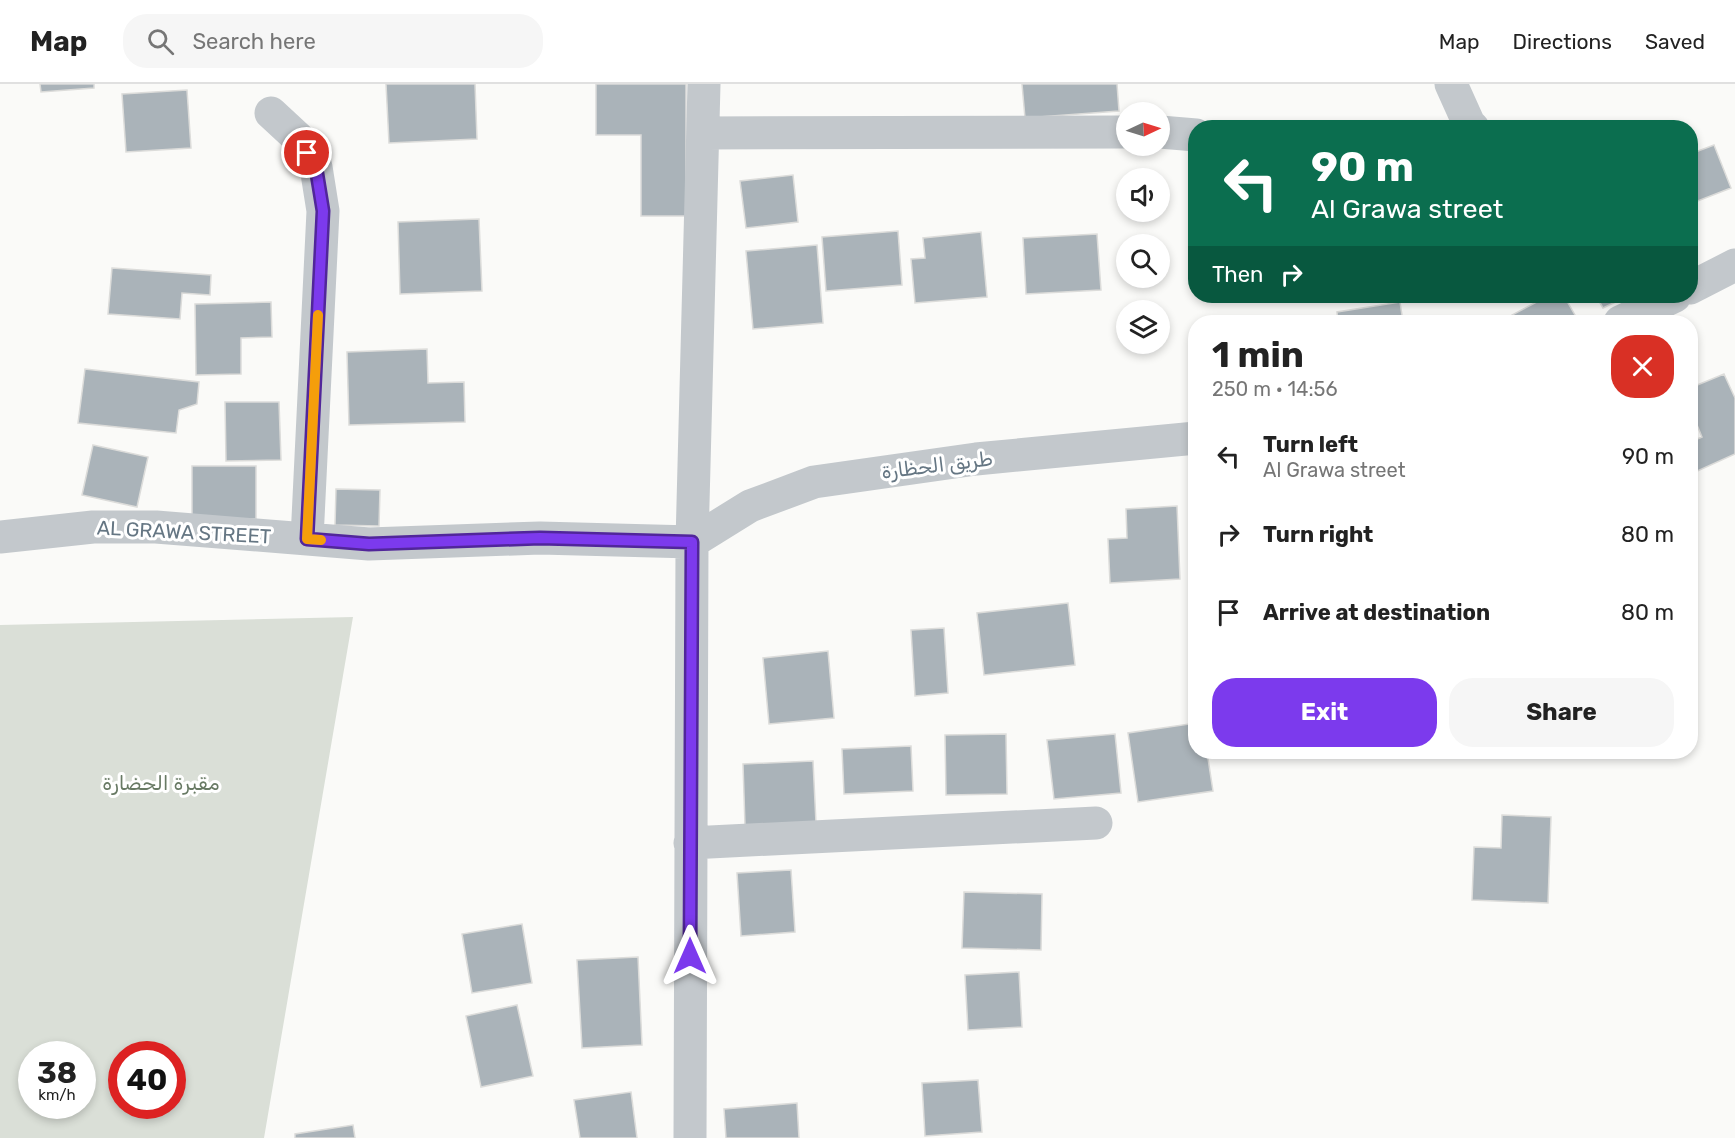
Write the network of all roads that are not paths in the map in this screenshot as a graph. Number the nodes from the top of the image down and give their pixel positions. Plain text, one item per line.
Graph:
1 (704, 84) edge
2 (1451, 84) edge
3 (271, 113) dead end
4 (1467, 120) edge
5 (1116, 132) edge
6 (703, 133) junction
7 (1170, 133) edge
8 (1188, 134) edge
9 (1735, 265) edge
10 (1698, 282) edge
11 (1656, 303) edge
12 (1633, 315) edge
13 (1188, 439) edge
14 (0, 537) edge
15 (307, 539) junction
16 (692, 542) junction
17 (1095, 823) dead end
18 (690, 843) junction
19 (690, 1138) edge

1 - 6 street
2 - 4 street
3 - 15 street
5 - 6 street
6 - 16 street
7 - 8 street
9 - 10 street
11 - 12 street
13 - 16 street, طريق الحظارة
14 - 15 street, AL GRAWA STREET
15 - 16 street, AL GRAWA STREET
16 - 18 street
17 - 18 street
18 - 19 street

